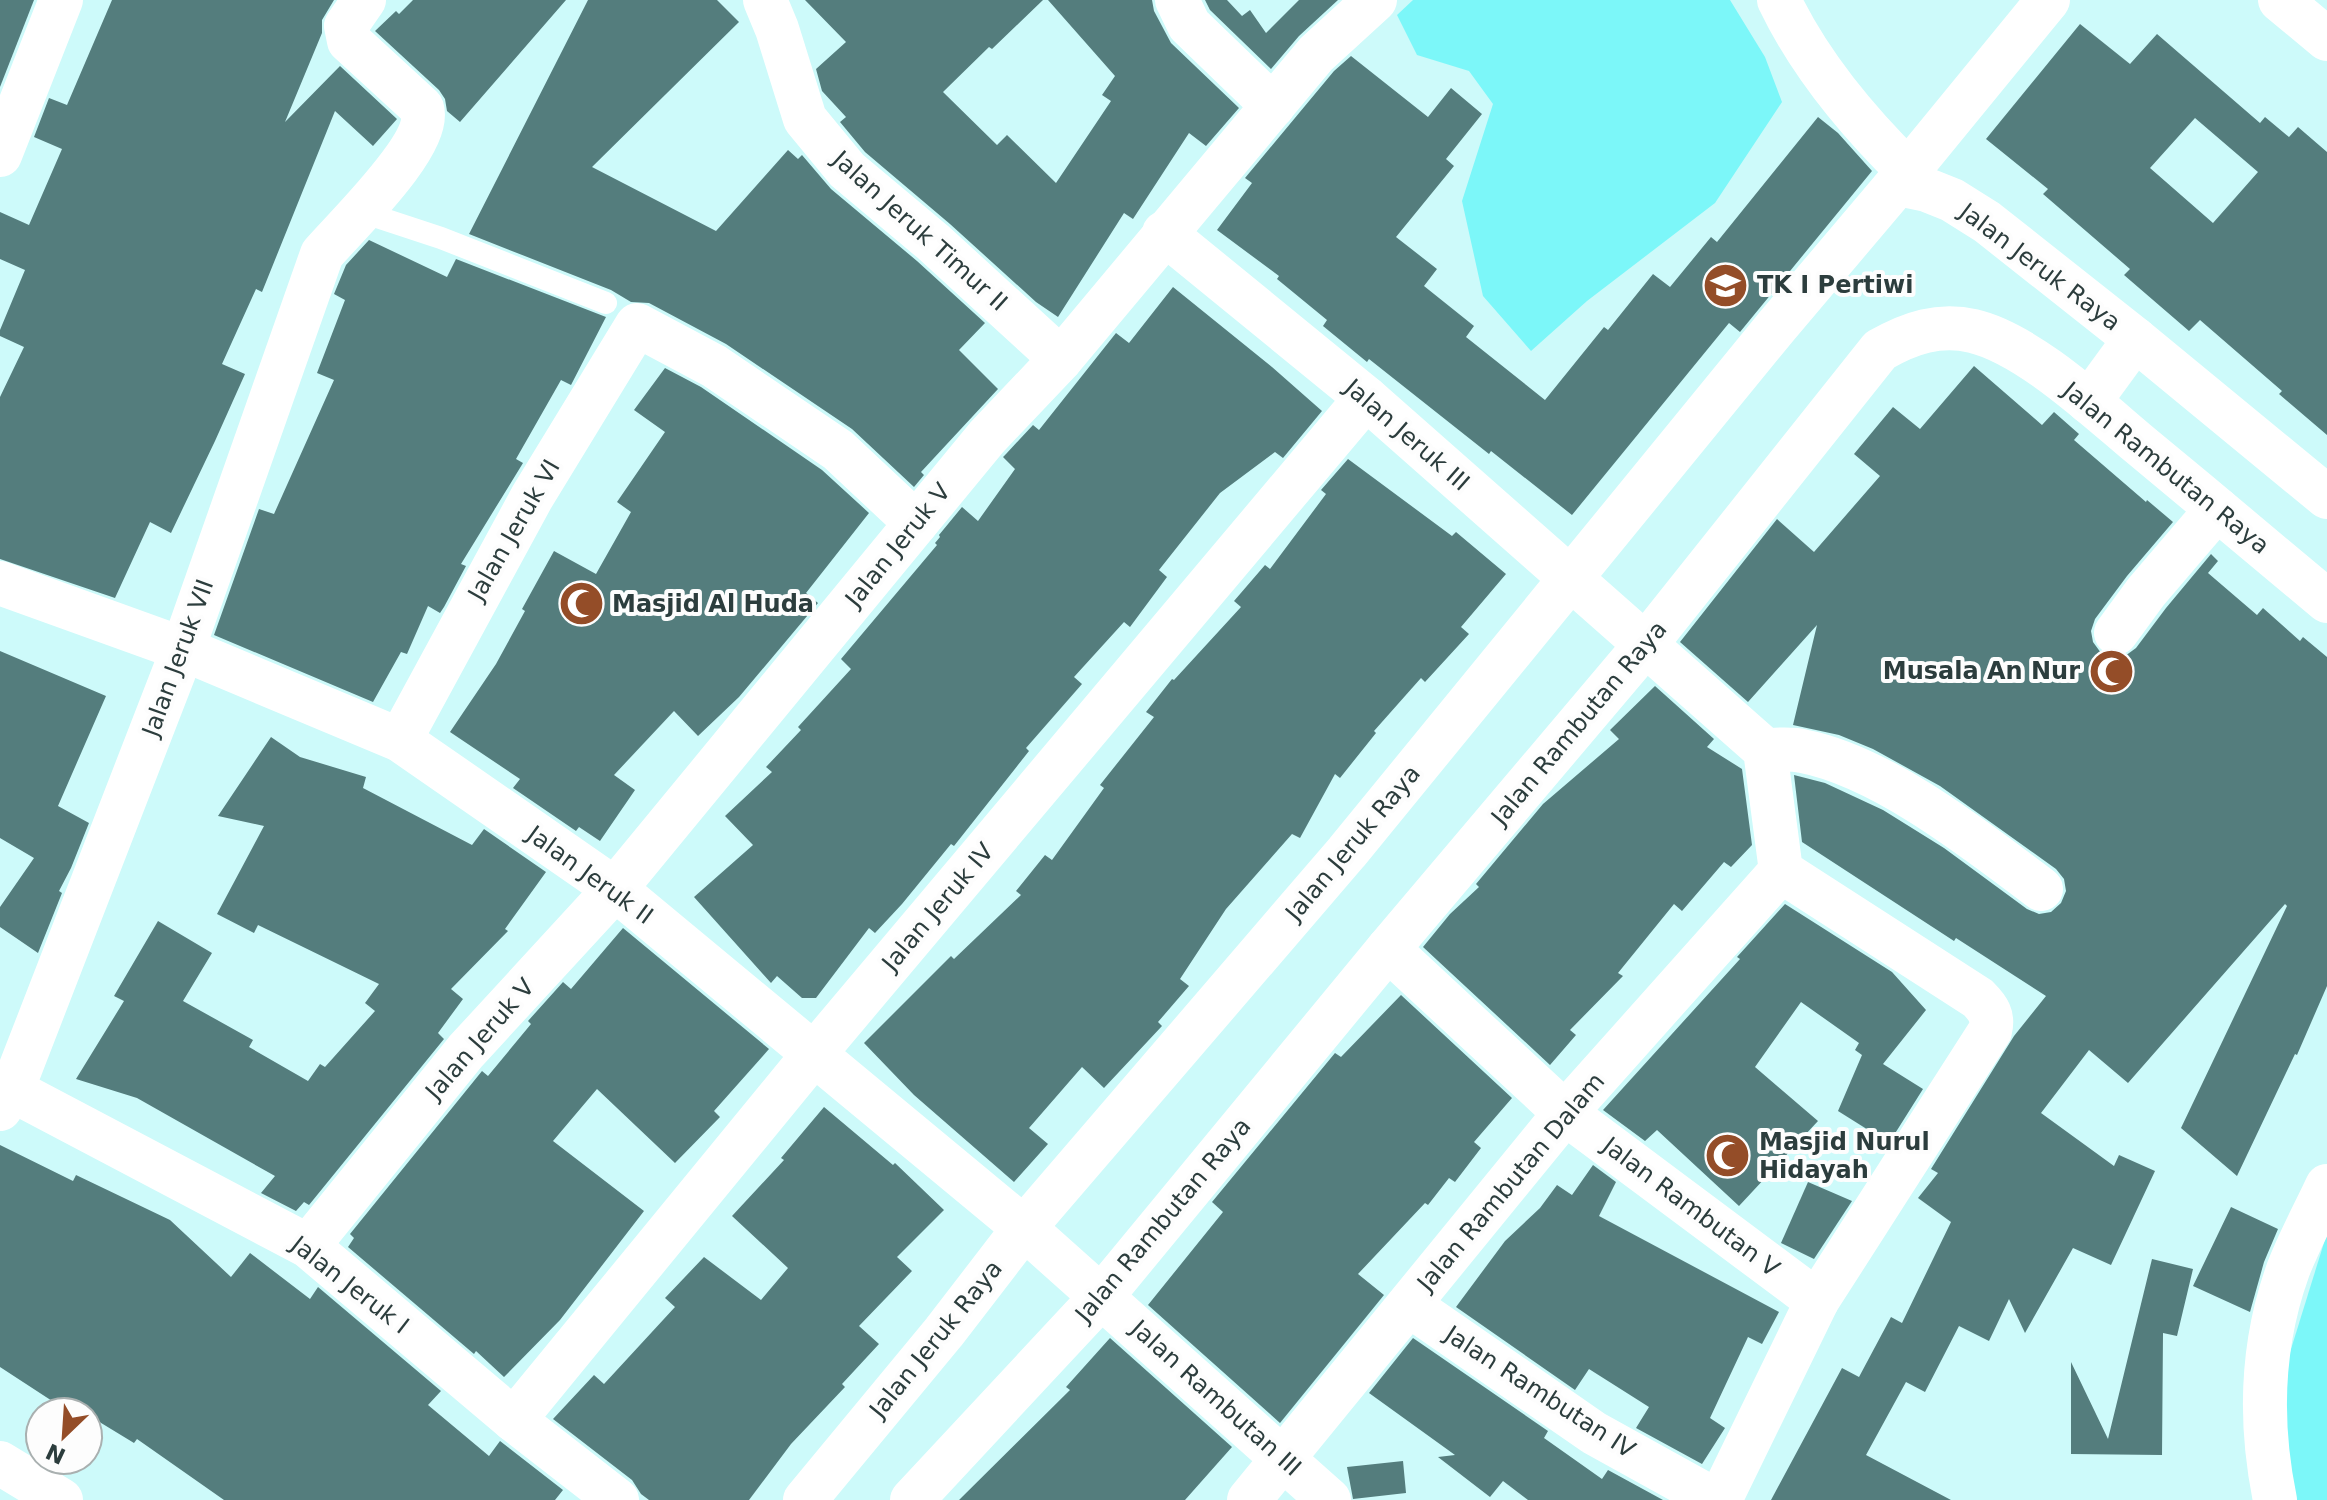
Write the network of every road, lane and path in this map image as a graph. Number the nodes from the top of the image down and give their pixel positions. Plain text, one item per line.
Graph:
1 (61, 0) edge
2 (364, 0) edge
3 (765, 0) edge
4 (1177, 0) edge
5 (1375, 0) edge
6 (1779, 0) edge
7 (2048, 0) edge
8 (2280, 0) edge
9 (2327, 39) edge
10 (1273, 106) junction
11 (0, 155) edge
12 (1903, 178) junction
13 (359, 211) junction
14 (1164, 233) junction
15 (621, 314) junction
16 (2135, 339) junction
17 (1061, 359) junction
18 (1366, 398) junction
19 (2089, 402) junction
20 (2327, 497) edge
21 (2217, 509) junction
22 (916, 523) junction
23 (1570, 577) junction
24 (0, 583) edge
25 (2327, 601) edge
26 (2116, 633) dead end
27 (1646, 644) junction
28 (183, 649) junction
29 (400, 740) junction
30 (1765, 750) junction
31 (1781, 871) junction
32 (615, 889) junction
33 (2041, 889) dead end
34 (1388, 949) junction
35 (814, 1054) junction
36 (6, 1100) edge
37 (1565, 1113) junction
38 (2327, 1186) edge
39 (1024, 1228) junction
40 (308, 1246) junction
41 (1102, 1296) junction
42 (1817, 1301) junction
43 (1409, 1305) junction
44 (514, 1420) junction
45 (1284, 1459) junction
46 (0, 1463) edge
47 (61, 1500) edge
48 (617, 1500) edge
49 (805, 1500) edge
50 (912, 1500) edge
51 (1249, 1500) edge
52 (1329, 1500) edge
53 (1717, 1500) edge
54 (2275, 1500) edge

1 - 11 street
2 - 13 street
3 - 17 street, Jalan Jeruk Timur II
4 - 10 street
5 - 10 street, Jalan Jeruk V
6 - 12 street
7 - 12 street, Jalan Jeruk Raya
8 - 9 street
10 - 14 street, Jalan Jeruk V
12 - 16 street, Jalan Jeruk Raya
12 - 23 street, Jalan Jeruk Raya
13 - 15 lane
13 - 28 street, Jalan Jeruk VII
14 - 17 street, Jalan Jeruk V
14 - 18 street, Jalan Jeruk III
15 - 22 street
15 - 29 street, Jalan Jeruk VI
16 - 19 street, Jalan Jeruk Raya
16 - 20 street, Jalan Jeruk Raya
17 - 22 street, Jalan Jeruk V
18 - 23 street, Jalan Jeruk III
18 - 35 street, Jalan Jeruk IV
19 - 21 street, Jalan Rambutan Raya
19 - 27 street, Jalan Rambutan Raya
21 - 25 street, Jalan Rambutan Raya
21 - 26 street
22 - 32 street, Jalan Jeruk V
23 - 27 street, Jalan Jeruk III
23 - 39 street, Jalan Jeruk Raya
24 - 28 street, Jalan Jeruk II
27 - 30 street, Jalan Jeruk III
27 - 34 street, Jalan Rambutan Raya
28 - 29 street, Jalan Jeruk II
28 - 36 street, Jalan Jeruk VII
29 - 32 street, Jalan Jeruk II
30 - 31 street
30 - 33 street
31 - 37 street, Jalan Rambutan Dalam
31 - 42 street
32 - 35 street, Jalan Jeruk II
32 - 40 street, Jalan Jeruk V
34 - 37 street, Jalan Rambutan V
34 - 41 street, Jalan Rambutan Raya
35 - 39 street, Jalan Jeruk II
35 - 44 street, Jalan Jeruk IV
36 - 40 street, Jalan Jeruk I
37 - 42 street, Jalan Rambutan V
37 - 43 street, Jalan Rambutan Dalam
38 - 54 street
39 - 41 street, Jalan Jeruk II
39 - 49 street, Jalan Jeruk Raya
40 - 44 street, Jalan Jeruk I
41 - 45 street, Jalan Rambutan III
41 - 50 street, Jalan Rambutan Raya
42 - 53 street
43 - 45 street, Jalan Rambutan Dalam
43 - 53 street, Jalan Rambutan IV
44 - 48 street, Jalan Jeruk I
45 - 51 street, Jalan Rambutan Dalam
45 - 52 street, Jalan Rambutan III
46 - 47 street

